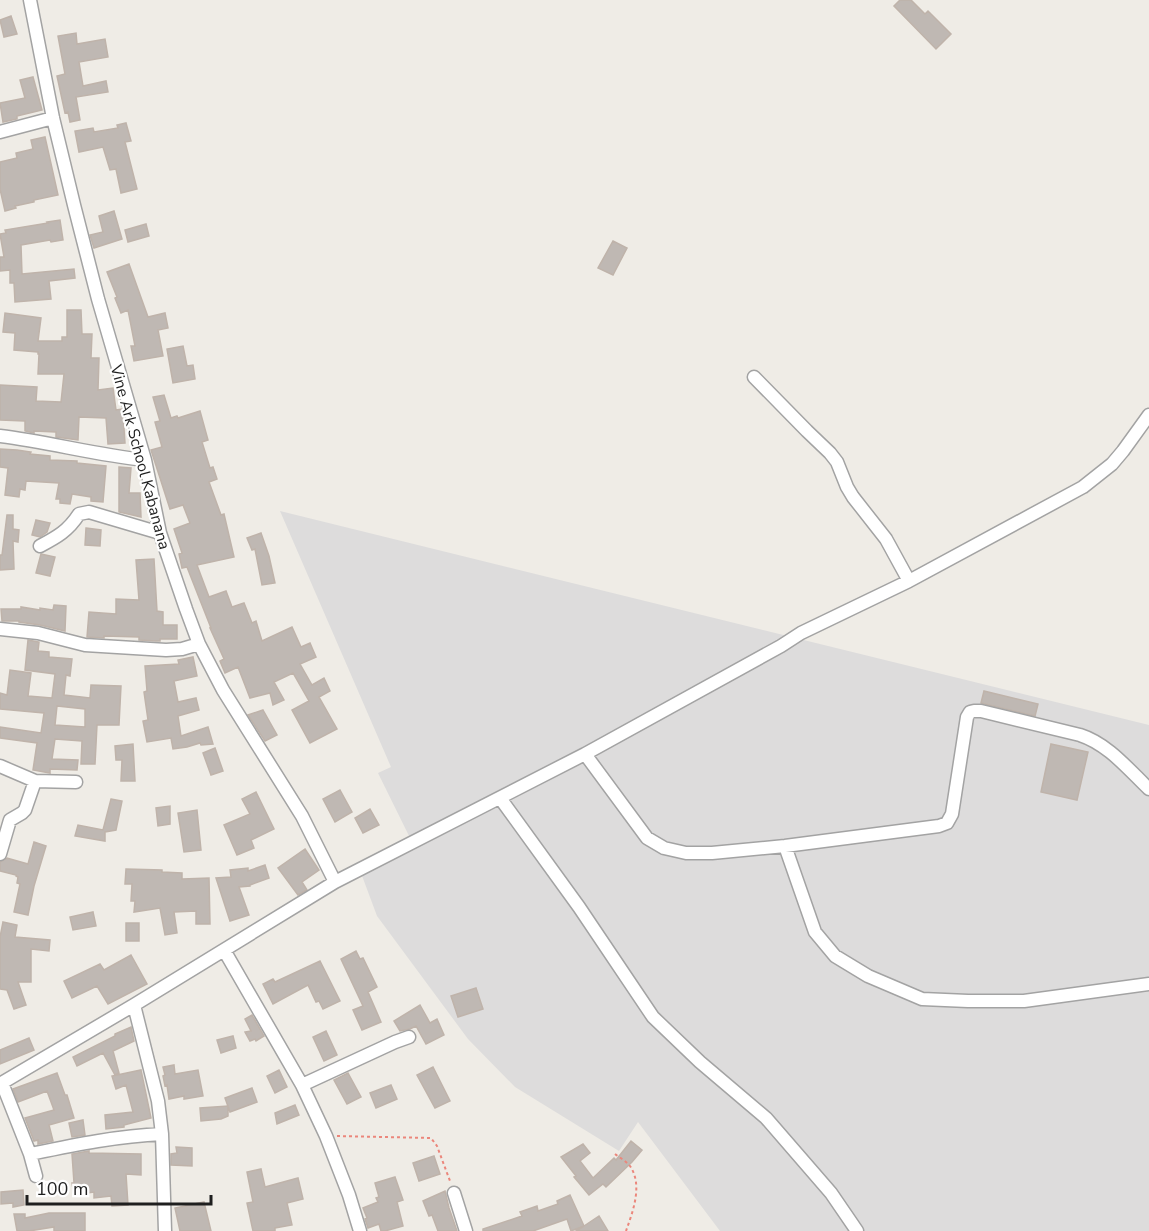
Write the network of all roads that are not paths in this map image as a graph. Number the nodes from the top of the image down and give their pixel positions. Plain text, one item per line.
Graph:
1 (30, 0) edge
2 (53, 118) junction
3 (0, 132) edge
4 (754, 377) dead end
5 (1149, 415) edge
6 (0, 436) edge
7 (145, 460) junction
8 (160, 533) junction
9 (40, 546) dead end
10 (909, 581) junction
11 (0, 628) edge
12 (199, 644) junction
13 (585, 754) junction
14 (0, 766) edge
15 (35, 781) junction
16 (76, 782) dead end
17 (1149, 789) edge
18 (500, 798) junction
19 (785, 846) junction
20 (0, 854) edge
21 (335, 882) junction
22 (224, 950) junction
23 (1149, 984) edge
24 (134, 1005) junction
25 (409, 1037) dead end
26 (1, 1083) edge
27 (302, 1085) junction
28 (162, 1134) junction
29 (30, 1154) junction
30 (36, 1176) dead end
31 (454, 1193) road end
32 (165, 1231) edge
33 (360, 1231) edge
34 (466, 1231) edge
35 (857, 1231) edge

1 - 2 street, Vine Ark School Kabanana
2 - 3 street
2 - 7 street, Vine Ark School Kabanana
4 - 10 street
5 - 10 street
6 - 7 street
7 - 8 street, Vine Ark School Kabanana
8 - 9 street
8 - 12 street, Vine Ark School Kabanana
10 - 13 street
11 - 12 street
12 - 21 street, Vine Ark School Kabanana
13 - 18 street
13 - 19 street
14 - 15 street
15 - 16 street
15 - 20 street
17 - 19 street
18 - 21 street
18 - 35 street
19 - 23 street
21 - 22 street
22 - 24 street
22 - 27 street
24 - 26 street
24 - 28 street
25 - 27 street
26 - 29 street
27 - 33 street
28 - 29 street
28 - 32 street
29 - 30 street
31 - 34 street

